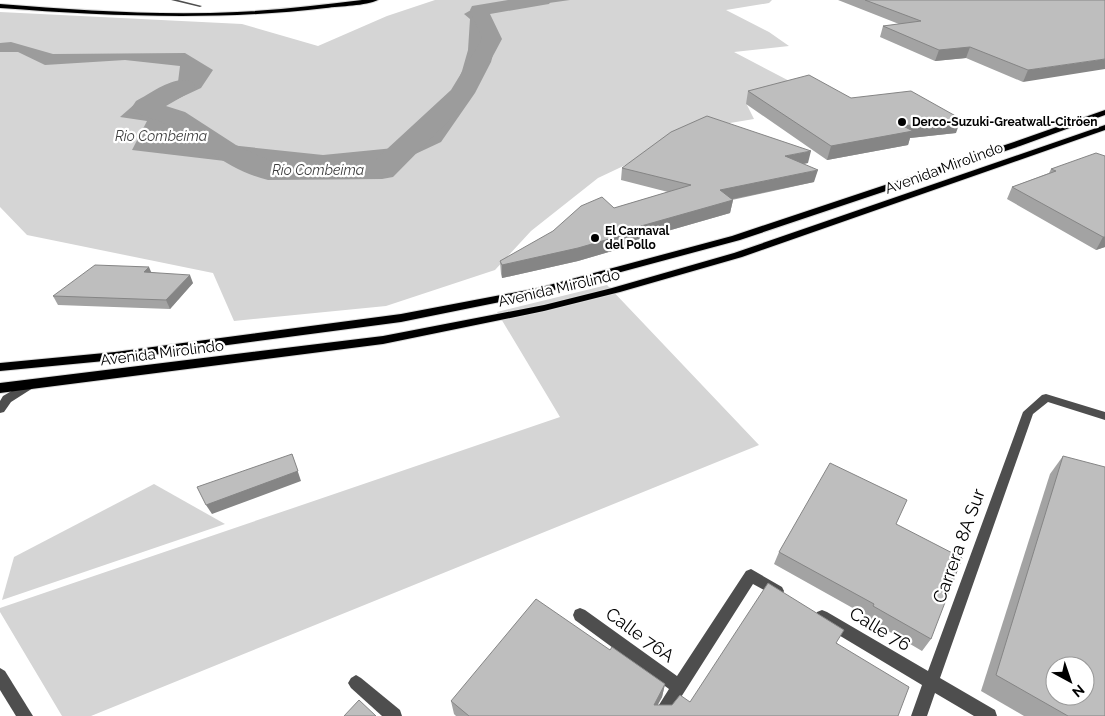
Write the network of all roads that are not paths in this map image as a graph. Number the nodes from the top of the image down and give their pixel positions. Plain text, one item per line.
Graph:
1 (2, 0) edge
2 (342, 0) edge
3 (375, 0) edge
4 (34, 1) dead end
5 (173, 3) edge
6 (0, 6) edge
7 (209, 6) dead end
8 (244, 6) dead end
9 (1105, 112) edge
10 (1105, 127) edge
11 (0, 367) edge
12 (28, 385) junction
13 (0, 388) edge
14 (0, 409) edge
15 (1105, 416) edge
16 (794, 600) edge
17 (811, 610) edge
18 (580, 615) dead end
19 (0, 676) edge
20 (931, 682) junction
21 (356, 683) dead end
22 (678, 686) junction
23 (23, 715) edge
24 (394, 716) edge
25 (660, 716) edge
26 (919, 716) edge
27 (989, 716) edge

1 - 4 highway
2 - 8 highway
3 - 6 highway
5 - 7 highway
9 - 11 main road, Avenida Mirolindo
10 - 12 main road, Avenida Mirolindo
12 - 13 main road, Avenida Mirolindo
12 - 14 street
15 - 20 street, Carrera 8A Sur
16 - 22 street
17 - 20 street, Calle 76
18 - 22 street, Calle 76A
19 - 23 street
20 - 26 street, Carrera 8A Sur
20 - 27 street, Calle 76
21 - 24 street
22 - 25 street

